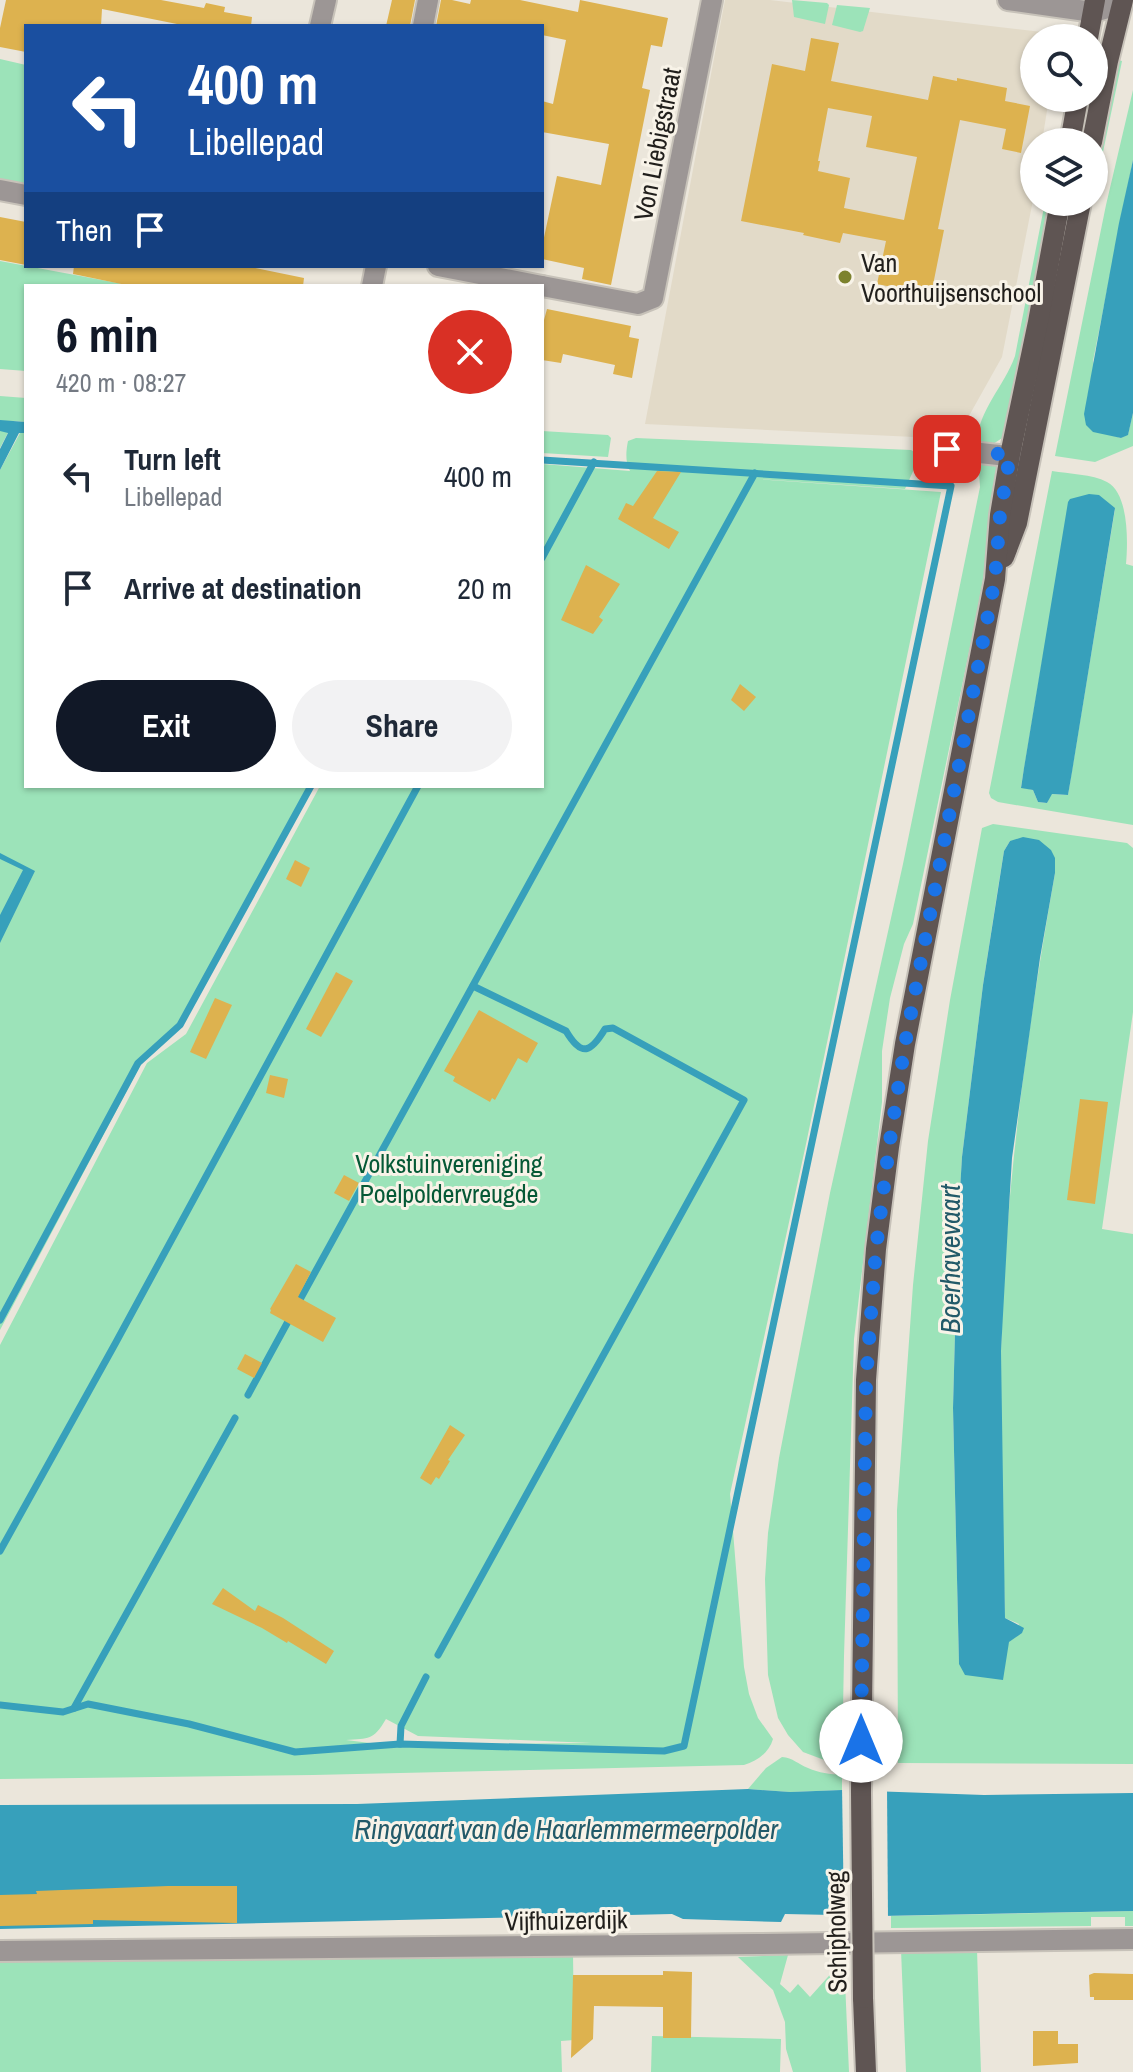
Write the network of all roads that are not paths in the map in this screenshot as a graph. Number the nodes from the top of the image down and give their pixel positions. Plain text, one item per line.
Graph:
1 (326, 0) edge
2 (428, 0) edge
3 (712, 0) edge
4 (1008, 0) edge
5 (1120, 1) edge
6 (1094, 6) edge
7 (320, 24) edge
8 (423, 24) edge
9 (1095, 128) edge
10 (0, 190) edge
11 (24, 195) edge
12 (1057, 216) edge
13 (1078, 216) edge
14 (472, 269) edge
15 (534, 284) edge
16 (544, 286) edge
17 (925, 447) dead end
18 (1020, 457) junction
19 (1133, 1939) edge
20 (0, 1951) edge
21 (866, 2072) edge

1 - 7 street
2 - 8 street
3 - 16 street, Von Liebigstraat
4 - 6 street
5 - 6 street
5 - 9 main road
10 - 11 street
12 - 18 main road
13 - 18 main road
14 - 15 street
17 - 18 street
18 - 21 main road, Schipholweg, bridge
19 - 20 street, Vijfhuizerdijk

